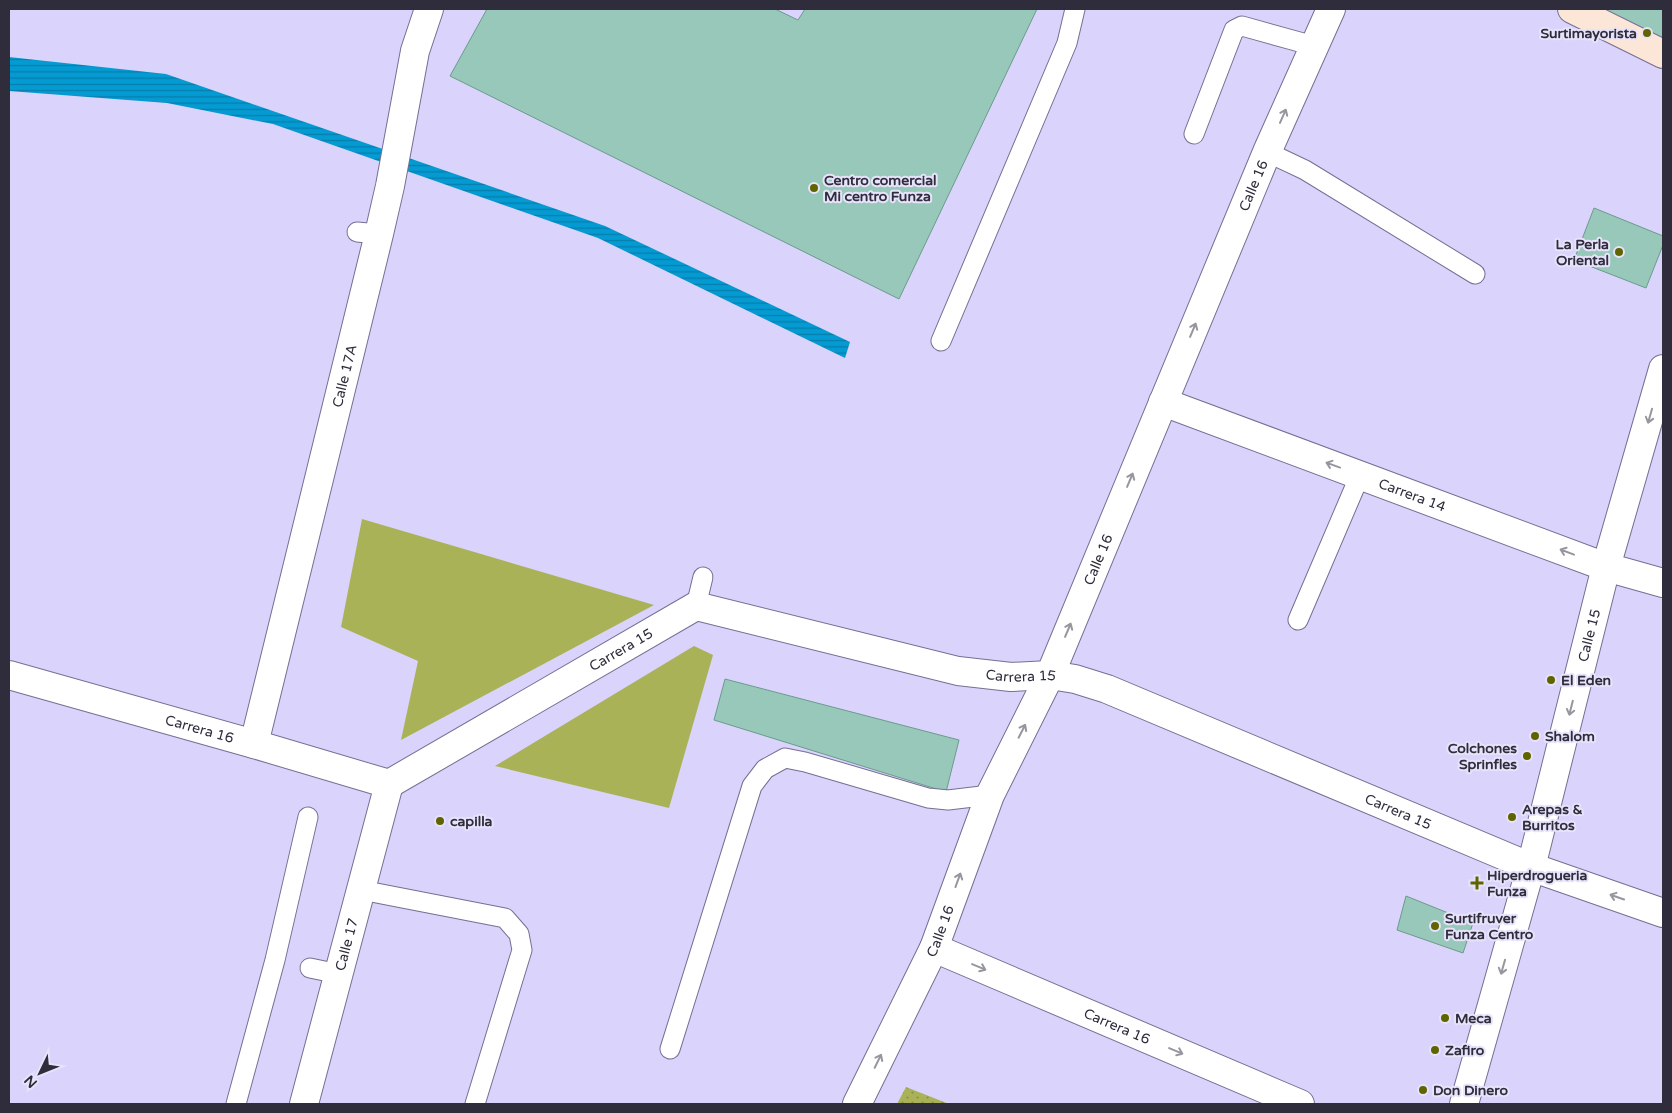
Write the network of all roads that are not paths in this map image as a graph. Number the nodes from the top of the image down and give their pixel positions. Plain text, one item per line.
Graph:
1 (429, 9) edge
2 (1075, 9) edge
3 (1331, 9) edge
4 (1572, 9) edge
5 (1314, 46) junction
6 (1663, 54) edge
7 (1194, 134) dead end
8 (1267, 152) junction
9 (1475, 274) dead end
10 (942, 342) dead end
11 (1663, 369) edge
12 (1163, 402) junction
13 (1360, 475) junction
14 (1606, 567) junction
15 (703, 577) dead end
16 (1663, 583) edge
17 (696, 606) junction
18 (1298, 620) dead end
19 (9, 675) edge
20 (1050, 676) junction
21 (254, 744) junction
22 (389, 784) junction
23 (990, 795) junction
24 (308, 817) dead end
25 (1531, 866) junction
26 (361, 890) junction
27 (1663, 913) edge
28 (934, 948) junction
29 (310, 968) dead end
30 (339, 974) junction
31 (670, 1049) dead end
32 (236, 1104) edge
33 (304, 1104) edge
34 (475, 1104) edge
35 (857, 1104) edge
36 (1300, 1104) edge
37 (1464, 1104) edge

1 - 21 street, Calle 17A
2 - 10 lane
3 - 5 street, Calle 16
4 - 6 main road
5 - 7 lane
8 -> 5 street, Calle 16
8 - 9 lane
12 -> 8 street, Calle 16
11 -> 14 street, Calle 15
13 -> 12 street, Carrera 14
20 -> 12 street, Calle 16
14 -> 13 street, Carrera 14
13 - 18 lane
14 - 16 street, Carrera 14
14 -> 25 street, Calle 15
15 - 17 lane
17 - 20 street, Carrera 15
17 - 22 street, Carrera 15
19 - 21 street, Carrera 16
23 -> 20 street, Calle 16
20 - 25 street, Carrera 15
21 - 22 street, Carrera 16
22 - 26 street, Calle 17
28 -> 23 street, Calle 16
23 - 31 lane
24 - 32 lane
27 -> 25 street, Carrera 15
25 -> 37 street, Calle 15
26 - 30 street, Calle 17
26 - 34 lane
35 -> 28 street, Calle 16
28 -> 36 street, Carrera 16
29 - 30 lane
30 - 33 street, Calle 17

